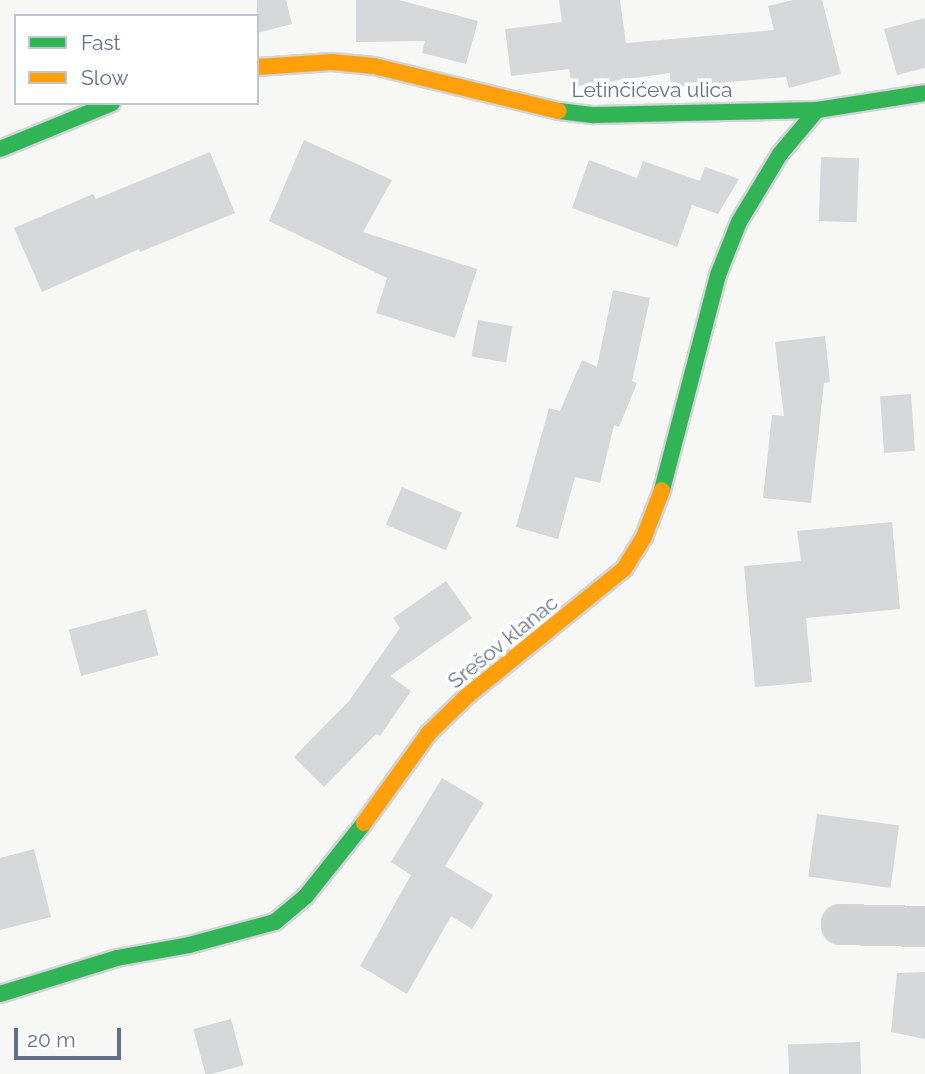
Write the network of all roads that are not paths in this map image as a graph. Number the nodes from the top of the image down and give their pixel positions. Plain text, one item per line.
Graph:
1 (259, 67) edge
2 (925, 93) edge
3 (107, 105) edge
4 (817, 110) junction
5 (0, 149) edge
6 (841, 924) dead end
7 (925, 926) edge
8 (0, 994) edge

1 - 4 street, Letinčićeva ulica
2 - 4 street, Letinčićeva ulica
3 - 5 street
4 - 8 street, Srešov klanac
6 - 7 street

